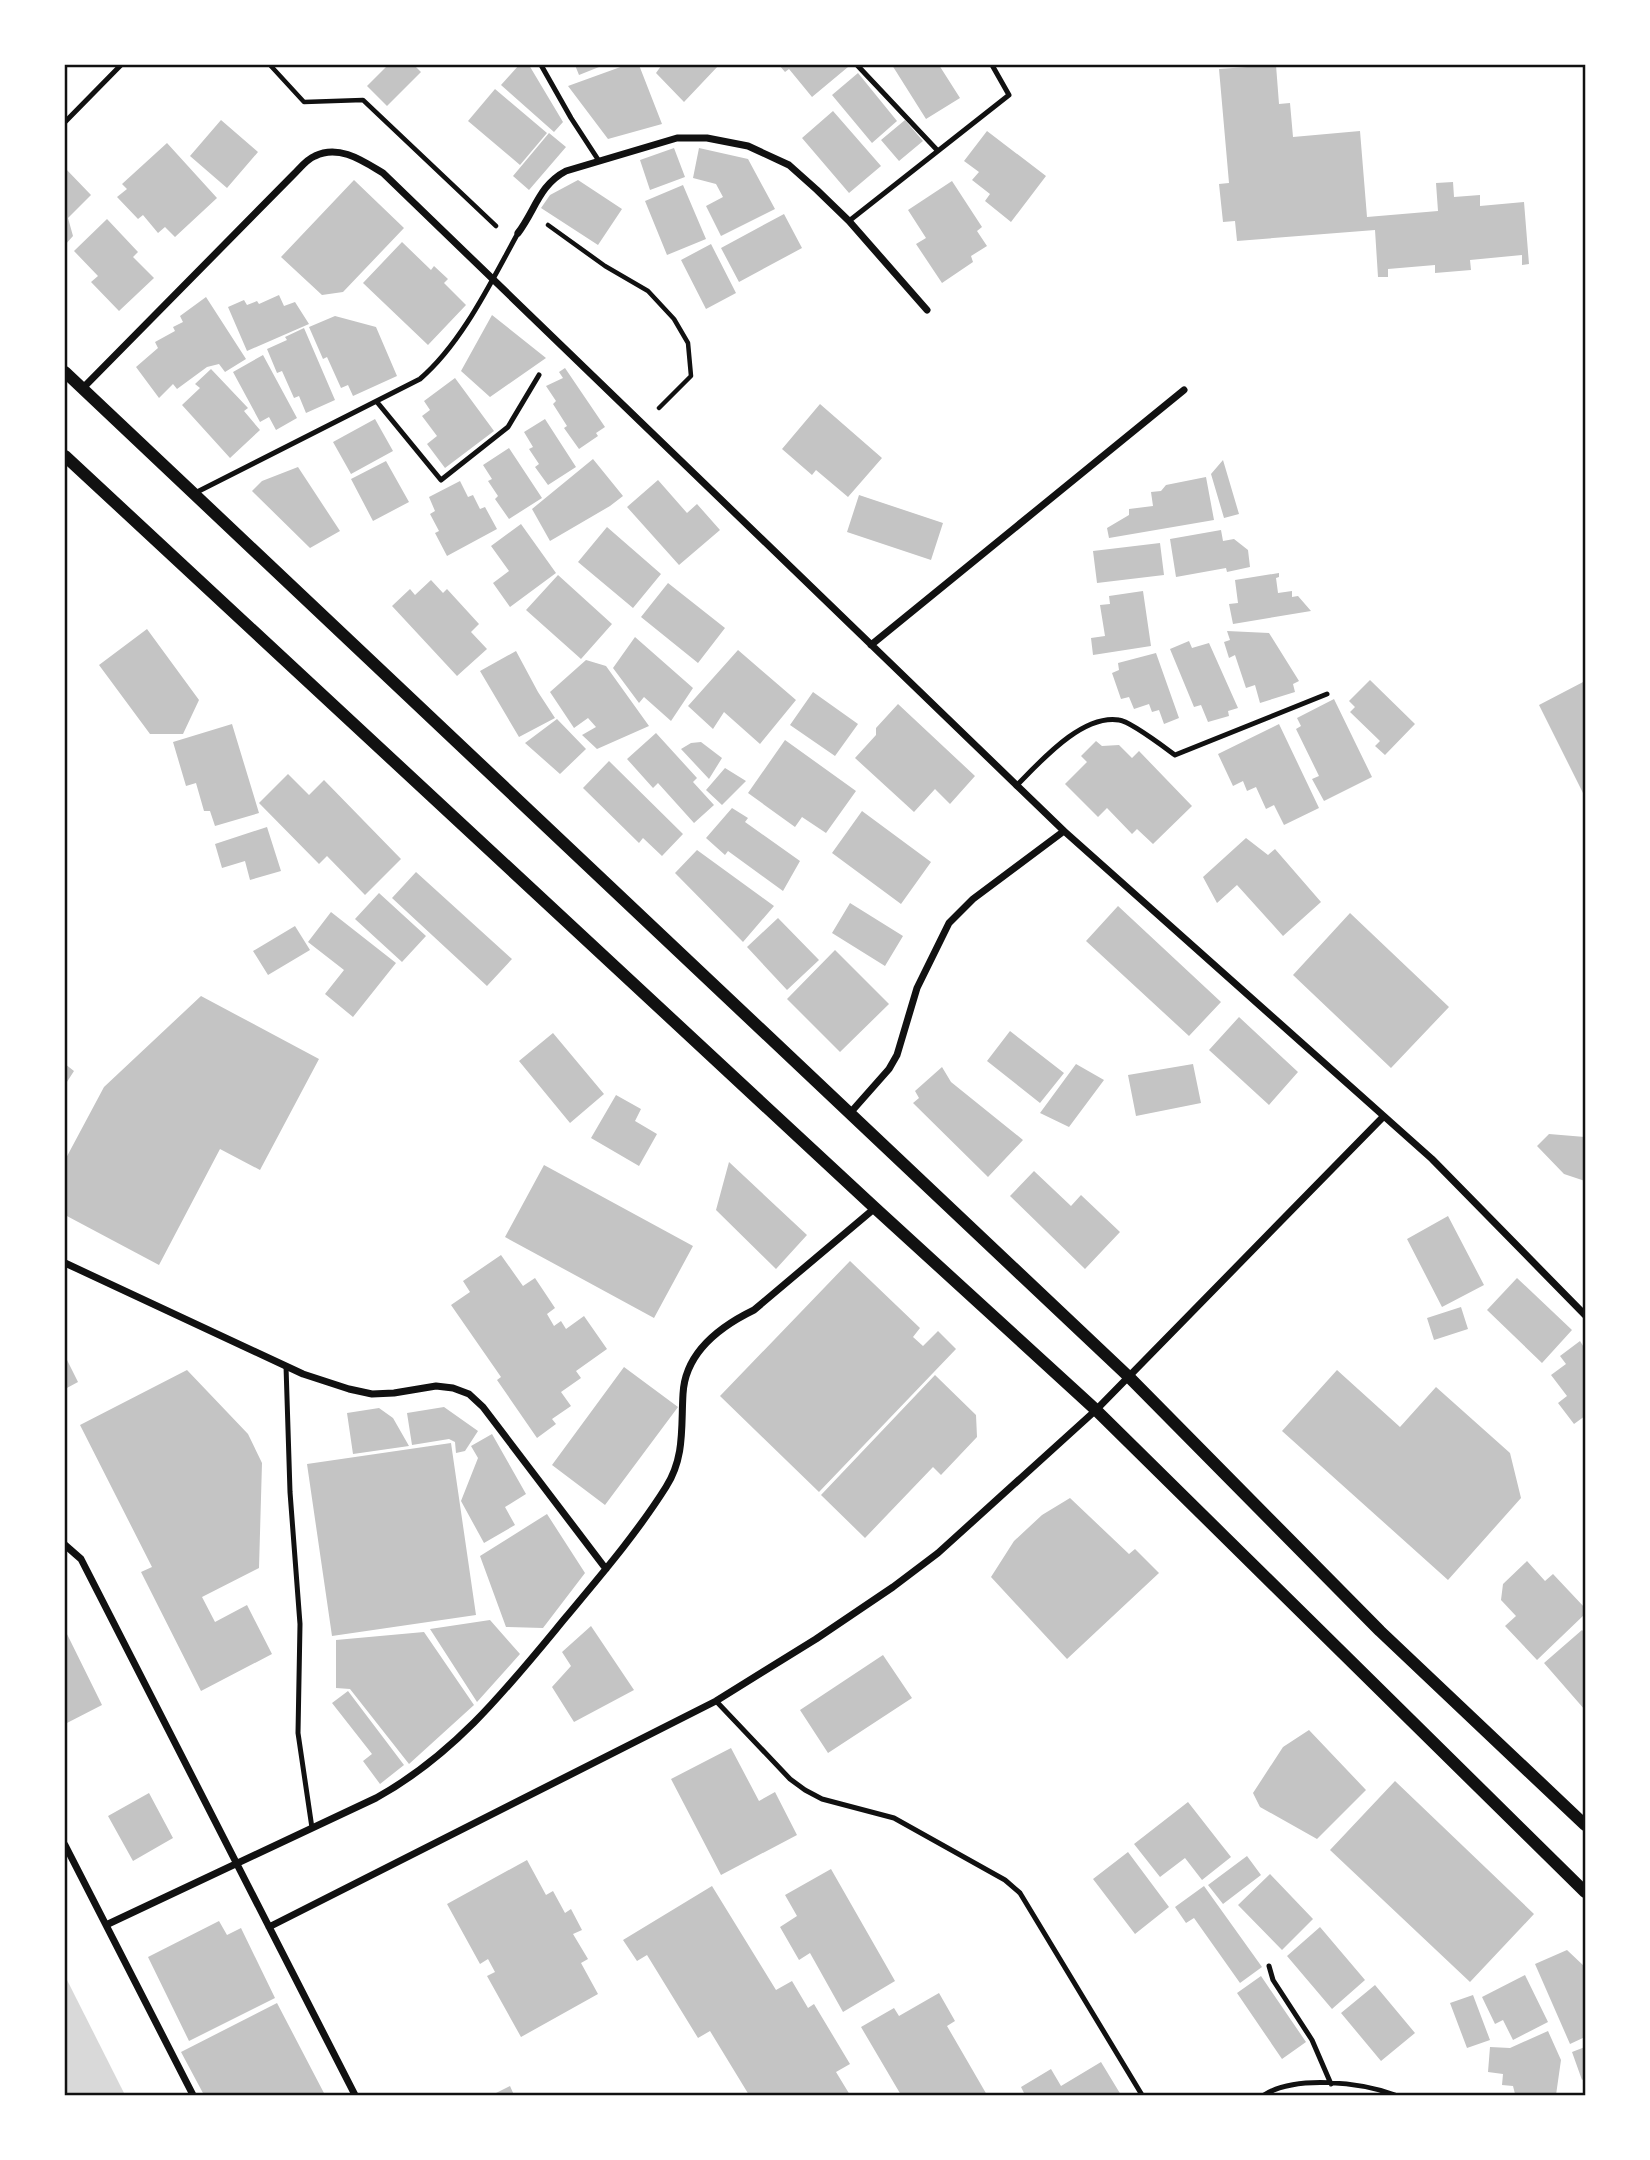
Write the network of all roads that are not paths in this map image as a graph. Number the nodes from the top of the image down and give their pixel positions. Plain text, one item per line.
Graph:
1 (121, 65) edge
2 (541, 65) edge
3 (858, 65) edge
4 (992, 65) edge
5 (65, 122) edge
6 (938, 151) junction
7 (599, 161) junction
8 (849, 221) junction
9 (518, 233) joint
10 (493, 279) junction
11 (927, 310) dead end
12 (65, 372) edge
13 (539, 375) dead end
14 (82, 389) junction
15 (1184, 390) dead end
16 (377, 402) junction
17 (65, 456) edge
18 (192, 494) junction
19 (871, 645) junction
20 (1327, 694) dead end
21 (1016, 786) junction
22 (1064, 831) junction
23 (851, 1112) junction
24 (1383, 1117) junction
25 (875, 1208) junction
26 (65, 1264) edge
27 (1585, 1315) edge
28 (286, 1366) junction
29 (1129, 1377) junction
30 (1097, 1410) junction
31 (65, 1545) edge
32 (606, 1569) junction
33 (716, 1701) junction
34 (1585, 1825) edge
35 (312, 1828) junction
36 (65, 1845) edge
37 (237, 1864) junction
38 (1585, 1892) edge
39 (106, 1925) junction
40 (269, 1927) junction
41 (1269, 1966) dead end
42 (1331, 2084) junction
43 (193, 2095) edge
44 (355, 2095) edge
45 (1142, 2095) edge
46 (1264, 2095) edge
47 (1395, 2095) edge

1 - 5 lane
2 - 7 lane
3 - 6 lane
4 - 6 lane
6 - 8 lane
7 - 8 street
7 - 9 street
8 - 11 street
9 - 10 lane
10 - 14 street
10 - 16 lane
10 - 19 street
12 - 14 street
13 - 16 lane
14 - 18 street
15 - 19 street
16 - 18 lane
17 - 25 street
18 - 23 street
19 - 21 street
20 - 21 lane
21 - 22 street
22 - 23 street
22 - 24 street
23 - 29 street
24 - 27 street
24 - 29 street
25 - 30 street
25 - 32 street
26 - 28 street
28 - 32 street
28 - 35 lane
29 - 30 street
29 - 34 street
30 - 33 street
30 - 38 street
31 - 37 street
32 - 35 street
33 - 40 street
33 - 45 lane
35 - 37 street
36 - 39 street
37 - 39 street
37 - 40 street
39 - 43 street
40 - 44 street
41 - 42 lane
42 - 46 lane
42 - 47 lane

